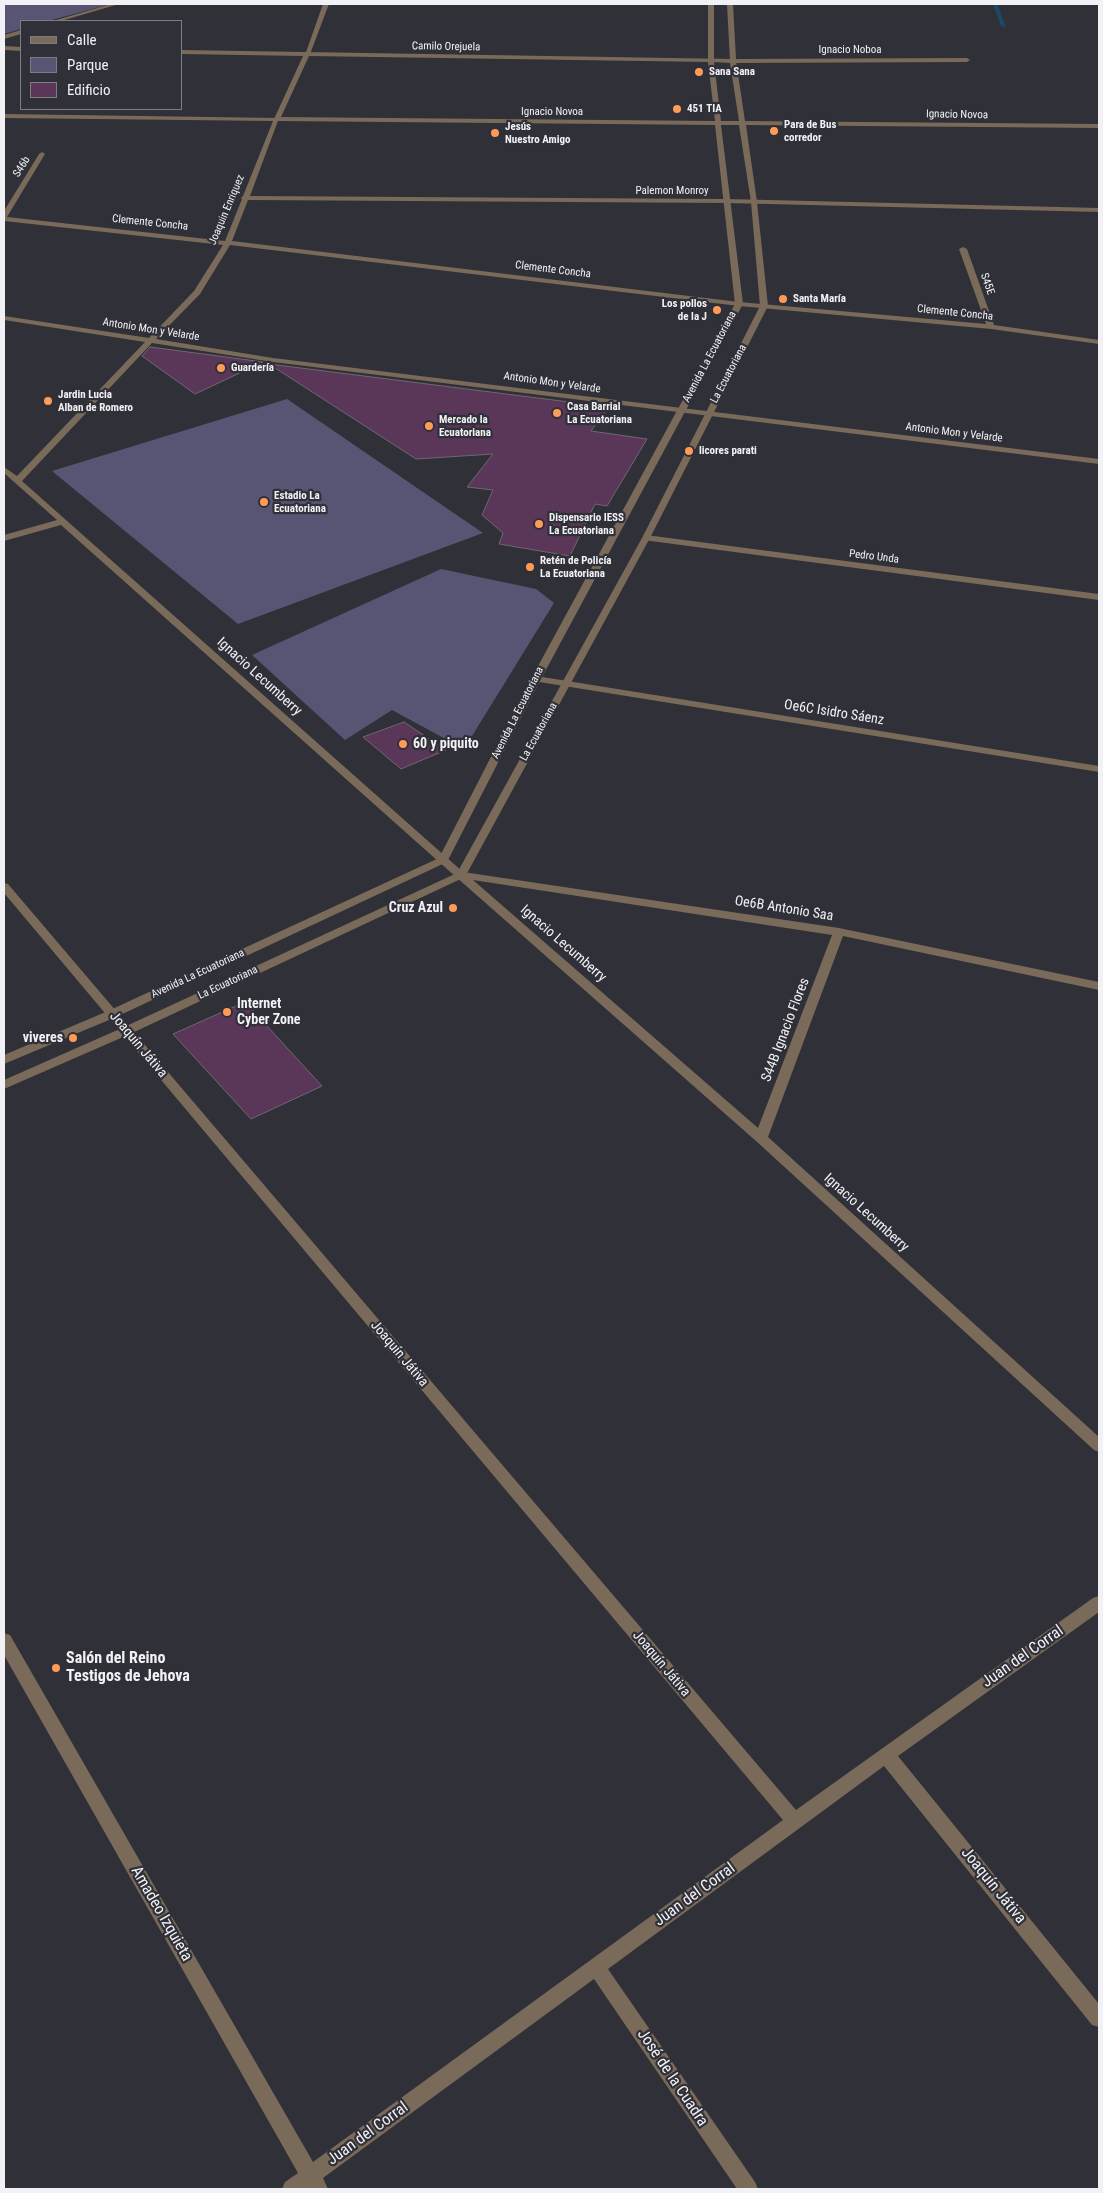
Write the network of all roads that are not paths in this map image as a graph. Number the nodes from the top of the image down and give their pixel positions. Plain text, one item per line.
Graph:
1 (116, 4) edge
2 (326, 4) edge
3 (711, 4) edge
4 (730, 4) edge
5 (60, 20) edge
6 (20, 32) edge
7 (4, 37) edge
8 (4, 48) edge
9 (20, 48) edge
10 (182, 52) edge
11 (308, 54) junction
12 (967, 60) dead end
13 (711, 61) junction
14 (733, 61) junction
15 (4, 116) edge
16 (277, 119) junction
17 (717, 123) junction
18 (741, 123) junction
19 (1099, 126) edge
20 (42, 154) dead end
21 (244, 198) junction
22 (727, 201) junction
23 (754, 202) junction
24 (1099, 210) edge
25 (4, 217) edge
26 (228, 243) junction
27 (963, 249) dead end
28 (739, 304) junction
29 (764, 306) junction
30 (4, 318) edge
31 (991, 328) junction
32 (150, 341) junction
33 (1099, 342) edge
34 (682, 410) junction
35 (708, 414) junction
36 (1099, 462) edge
37 (4, 469) edge
38 (17, 481) junction
39 (61, 522) junction
40 (4, 538) edge
41 (646, 538) junction
42 (1099, 597) edge
43 (536, 679) junction
44 (565, 684) junction
45 (1099, 769) edge
46 (443, 860) junction
47 (461, 875) junction
48 (4, 886) edge
49 (839, 932) junction
50 (1099, 986) edge
51 (112, 1014) junction
52 (126, 1031) junction
53 (4, 1060) edge
54 (4, 1085) edge
55 (761, 1138) junction
56 (1099, 1446) edge
57 (1099, 1603) edge
58 (4, 1640) edge
59 (886, 1755) junction
60 (795, 1822) junction
61 (596, 1967) junction
62 (1099, 2018) edge
63 (315, 2182) edge
64 (292, 2189) edge
65 (748, 2189) edge

1 - 5 street
2 - 11 street, Joaquin Enriquez
3 - 13 street
4 - 14 street
6 - 7 street
8 - 9 street
10 - 11 street, Camilo Orejuela
11 - 13 street, Camilo Orejuela
11 - 16 street, Joaquin Enriquez
12 - 14 street, Ignacio Noboa
13 - 14 street, Camilo Orejuela
13 - 17 street
14 - 18 street
15 - 16 street, Ignacio Novoa
16 - 17 street, Ignacio Novoa
16 - 21 street, Joaquin Enriquez
17 - 18 street, Ignacio Novoa
17 - 22 street, Avenida La Ecuatoriana
18 - 19 street, Ignacio Novoa
18 - 23 street
20 - 25 street, S46b
21 - 22 street, Palemon Monroy
21 - 26 street, Joaquin Enriquez
22 - 23 street, Palemon Monroy
22 - 28 street, Avenida La Ecuatoriana
23 - 24 street, Palemon Monroy
23 - 29 street
25 - 26 street, Clemente Concha
26 - 28 street, Clemente Concha
26 - 32 street, Joaquin Enriquez
27 - 31 street, S45E
28 - 29 street, Clemente Concha
28 - 34 street, Avenida La Ecuatoriana
29 - 31 street, Clemente Concha
29 - 35 street, La Ecuatoriana
30 - 32 street, Antonio Mon y Velarde
31 - 33 street, Clemente Concha
32 - 34 street, Antonio Mon y Velarde
32 - 38 street, Joaquin Enriquez
34 - 35 street, Antonio Mon y Velarde
34 - 43 street, Avenida La Ecuatoriana
35 - 36 street, Antonio Mon y Velarde
35 - 41 street, La Ecuatoriana
37 - 38 street, Ignacio Lecumberry
38 - 39 street, Ignacio Lecumberry
39 - 40 street
39 - 46 street, Ignacio Lecumberry
41 - 42 street, Pedro Unda
41 - 44 street, La Ecuatoriana
43 - 44 street, Oe6C Isidro Sáenz
43 - 46 street, Avenida La Ecuatoriana
44 - 45 street, Oe6C Isidro Sáenz
44 - 47 street, La Ecuatoriana
46 - 47 street, Ignacio Lecumberry
46 - 51 street, Avenida La Ecuatoriana
47 - 49 street, Oe6B Antonio Saa
47 - 52 street, La Ecuatoriana
47 - 55 street, Ignacio Lecumberry
48 - 51 street, Joaquín Játiva
49 - 50 street, Oe6B Antonio Saa
49 - 55 street, S44B Ignacio Flores
51 - 52 street, Joaquín Játiva
51 - 53 street, Avenida La Ecuatoriana
52 - 54 street, La Ecuatoriana
52 - 60 street, Joaquín Játiva
55 - 56 street, Ignacio Lecumberry
57 - 59 street, Juan del Corral
58 - 63 street, Amadeo Izquieta
59 - 60 street, Juan del Corral
59 - 62 street, Joaquín Játiva
60 - 61 street, Juan del Corral
61 - 63 street, Juan del Corral
61 - 65 street, José de la Cuadra
63 - 64 street, Juan del Corral

